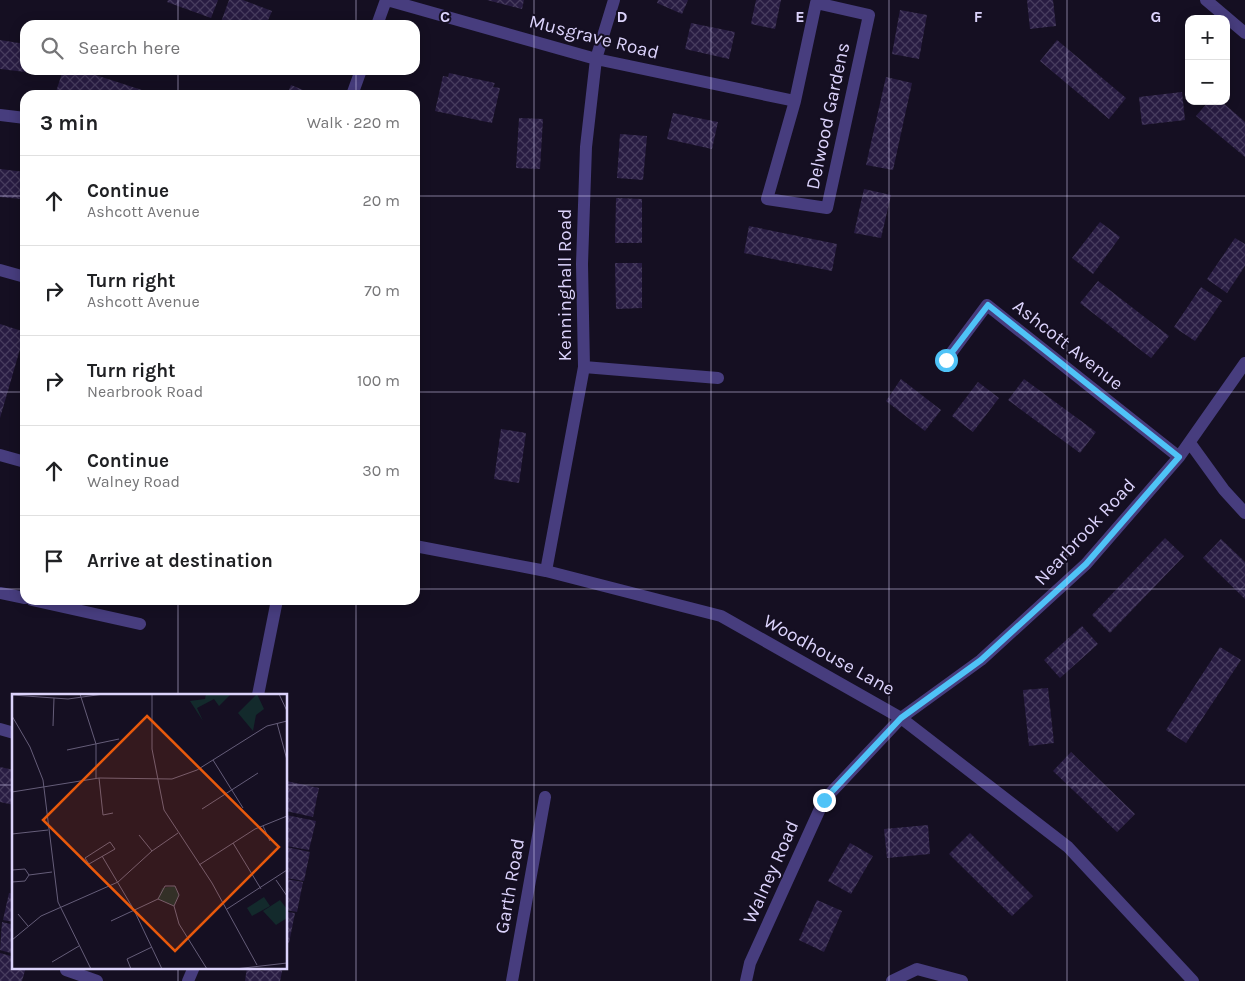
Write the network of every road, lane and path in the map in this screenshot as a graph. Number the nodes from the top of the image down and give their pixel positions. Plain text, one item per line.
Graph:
1 (386, 0) edge
2 (614, 0) edge
3 (1206, 0) edge
4 (379, 20) edge
5 (1245, 33) edge
6 (596, 59) junction
7 (358, 75) edge
8 (354, 90) edge
9 (795, 101) junction
10 (0, 115) edge
11 (20, 117) edge
12 (0, 270) edge
13 (20, 276) edge
14 (946, 360) dead end
15 (1245, 363) edge
16 (584, 367) junction
17 (718, 378) dead end
18 (1190, 443) junction
19 (0, 455) edge
20 (1179, 457) junction
21 (20, 461) edge
22 (1245, 513) edge
23 (420, 547) edge
24 (546, 571) junction
25 (0, 593) edge
26 (20, 597) edge
27 (54, 605) edge
28 (276, 605) edge
29 (140, 624) dead end
30 (258, 694) edge
31 (901, 718) junction
32 (545, 797) dead end
33 (194, 968) edge
34 (66, 970) dead end
35 (98, 981) edge
36 (188, 981) edge
37 (512, 981) edge
38 (746, 981) edge
39 (892, 981) edge
40 (962, 981) edge
41 (1193, 981) edge

1 - 4 street
1 - 6 street, Musgrave Road
2 - 6 street, Kenninghall Road
3 - 5 street
6 - 9 street, Musgrave Road
6 - 16 street, Kenninghall Road
7 - 8 street
9 - 9 street, Delwood Gardens
10 - 11 street
12 - 13 street
14 - 20 street, Ashcott Avenue
15 - 18 street, Nearbrook Road
16 - 17 street
16 - 24 street, Kenninghall Road
18 - 20 street, Nearbrook Road
18 - 22 street
19 - 21 street
20 - 31 street, Nearbrook Road
23 - 24 street, Woodhouse Lane
24 - 31 street, Woodhouse Lane
25 - 26 street
27 - 29 street
28 - 30 street
31 - 38 street, Walney Road
31 - 41 street, Woodhouse Lane
32 - 37 street, Garth Road
33 - 36 street
34 - 35 street
39 - 40 street

